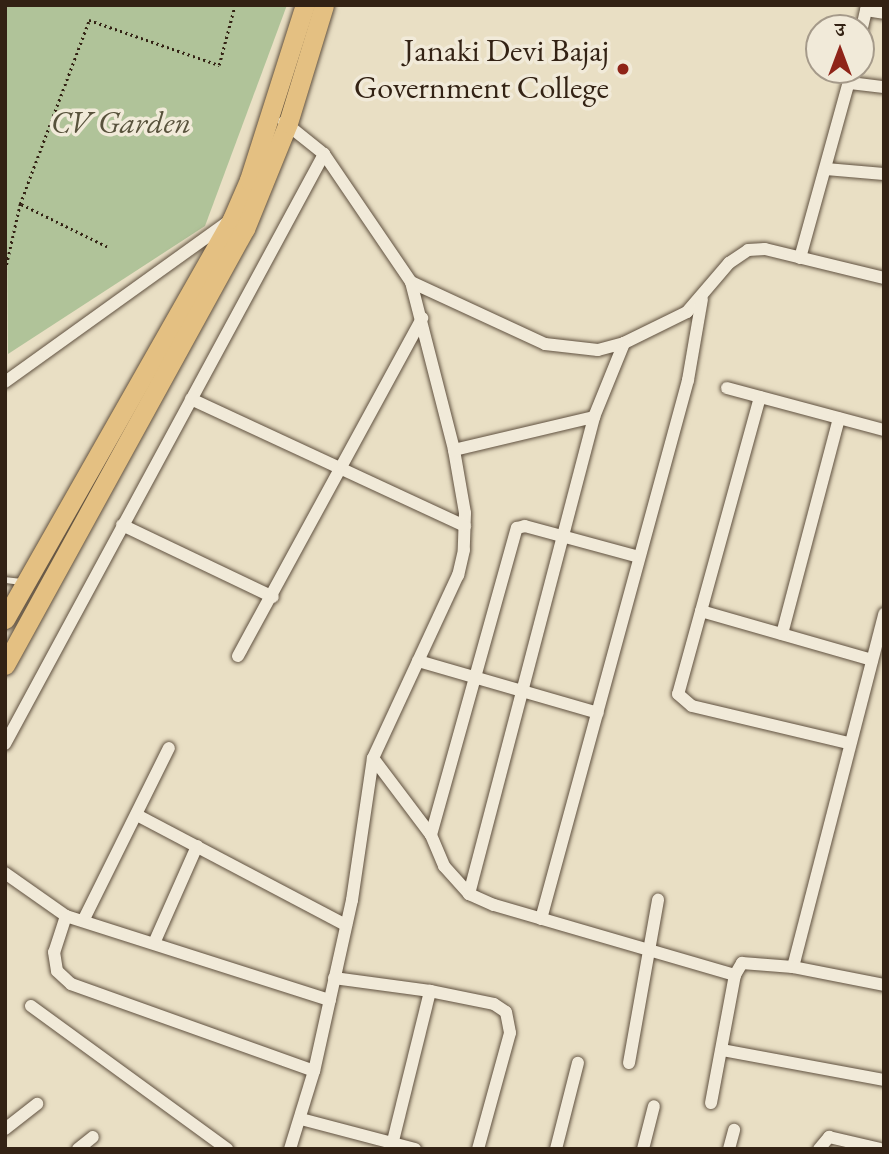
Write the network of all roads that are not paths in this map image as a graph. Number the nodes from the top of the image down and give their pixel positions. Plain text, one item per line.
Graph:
1 (305, 5) edge
2 (324, 5) edge
3 (866, 8) edge
4 (884, 13) edge
5 (849, 84) edge
6 (279, 120) junction
7 (324, 154) junction
8 (826, 169) junction
9 (884, 174) edge
10 (232, 219) junction
11 (800, 258) junction
12 (884, 278) edge
13 (411, 282) junction
14 (702, 299) junction
15 (422, 318) junction
16 (624, 343) junction
17 (5, 382) edge
18 (727, 388) dead end
19 (760, 397) junction
20 (191, 399) junction
21 (594, 417) junction
22 (839, 418) junction
23 (884, 430) edge
24 (454, 450) junction
25 (340, 470) junction
26 (122, 525) junction
27 (465, 526) junction
28 (562, 535) junction
29 (639, 557) junction
30 (5, 580) edge
31 (25, 582) junction
32 (273, 597) junction
33 (701, 611) junction
34 (884, 614) edge
35 (5, 619) edge
36 (782, 634) junction
37 (238, 656) dead end
38 (872, 660) junction
39 (418, 661) junction
40 (5, 664) edge
41 (477, 678) junction
42 (522, 691) junction
43 (598, 713) junction
44 (849, 743) junction
45 (5, 744) edge
46 (169, 748) dead end
47 (373, 758) junction
48 (137, 815) junction
49 (431, 835) junction
50 (197, 846) junction
51 (5, 873) edge
52 (468, 894) junction
53 (658, 900) dead end
54 (66, 916) junction
55 (541, 919) junction
56 (83, 921) junction
57 (346, 925) junction
58 (155, 941) junction
59 (651, 950) junction
60 (793, 967) junction
61 (735, 975) junction
62 (334, 978) junction
63 (884, 985) edge
64 (430, 991) junction
65 (330, 1000) junction
66 (31, 1006) dead end
67 (722, 1051) junction
68 (578, 1063) dead end
69 (629, 1063) dead end
70 (314, 1071) junction
71 (884, 1080) edge
72 (711, 1103) dead end
73 (37, 1104) dead end
74 (654, 1107) dead end
75 (301, 1119) junction
76 (5, 1129) edge
77 (734, 1130) dead end
78 (93, 1137) dead end
79 (392, 1146) edge
80 (78, 1149) edge
81 (227, 1149) edge
82 (290, 1149) edge
83 (415, 1149) edge
84 (478, 1149) edge
85 (556, 1149) edge
86 (643, 1149) edge
87 (729, 1149) edge
88 (819, 1149) edge
89 (880, 1149) edge

1 - 6 main road
2 - 6 main road
3 - 4 street
5 - 8 street
6 - 7 street
6 - 10 main road
6 - 40 main road
7 - 13 street
7 - 20 street
8 - 9 street
8 - 11 street
10 - 17 street
10 - 31 main road
11 - 12 street
11 - 14 street
13 - 15 street
13 - 16 street
14 - 16 street
14 - 29 street
15 - 24 street
15 - 25 street
16 - 21 street
18 - 19 street
19 - 22 street
19 - 33 street
20 - 25 street
20 - 26 street
21 - 24 street
21 - 28 street
22 - 23 street
22 - 36 street
24 - 27 street
25 - 27 street
25 - 32 street
26 - 32 street
26 - 45 street
27 - 39 street
28 - 29 street
28 - 41 street
28 - 42 street
29 - 43 street
30 - 31 lane
31 - 35 main road
32 - 37 street
33 - 36 street
33 - 44 street
34 - 38 street
36 - 38 street
38 - 44 street
39 - 41 street
39 - 47 street
41 - 42 street
41 - 49 street
42 - 43 street
42 - 52 street
43 - 55 street
44 - 60 street
46 - 48 street
47 - 49 street
47 - 57 street
48 - 50 street
48 - 56 street
49 - 52 street
50 - 57 street
50 - 58 street
51 - 54 street
52 - 55 street
53 - 59 street
54 - 56 street
54 - 70 street
55 - 59 street
56 - 58 street
57 - 62 street
58 - 65 street
59 - 61 street
59 - 69 street
60 - 61 street
60 - 63 street
61 - 67 street
62 - 64 street
62 - 65 street
64 - 79 street
64 - 84 street
65 - 70 street
66 - 81 street
67 - 71 street
67 - 72 street
68 - 85 street
70 - 75 street
73 - 76 street
74 - 86 street
75 - 79 street
75 - 82 street
77 - 87 street
78 - 80 street
79 - 83 street
88 - 89 street

